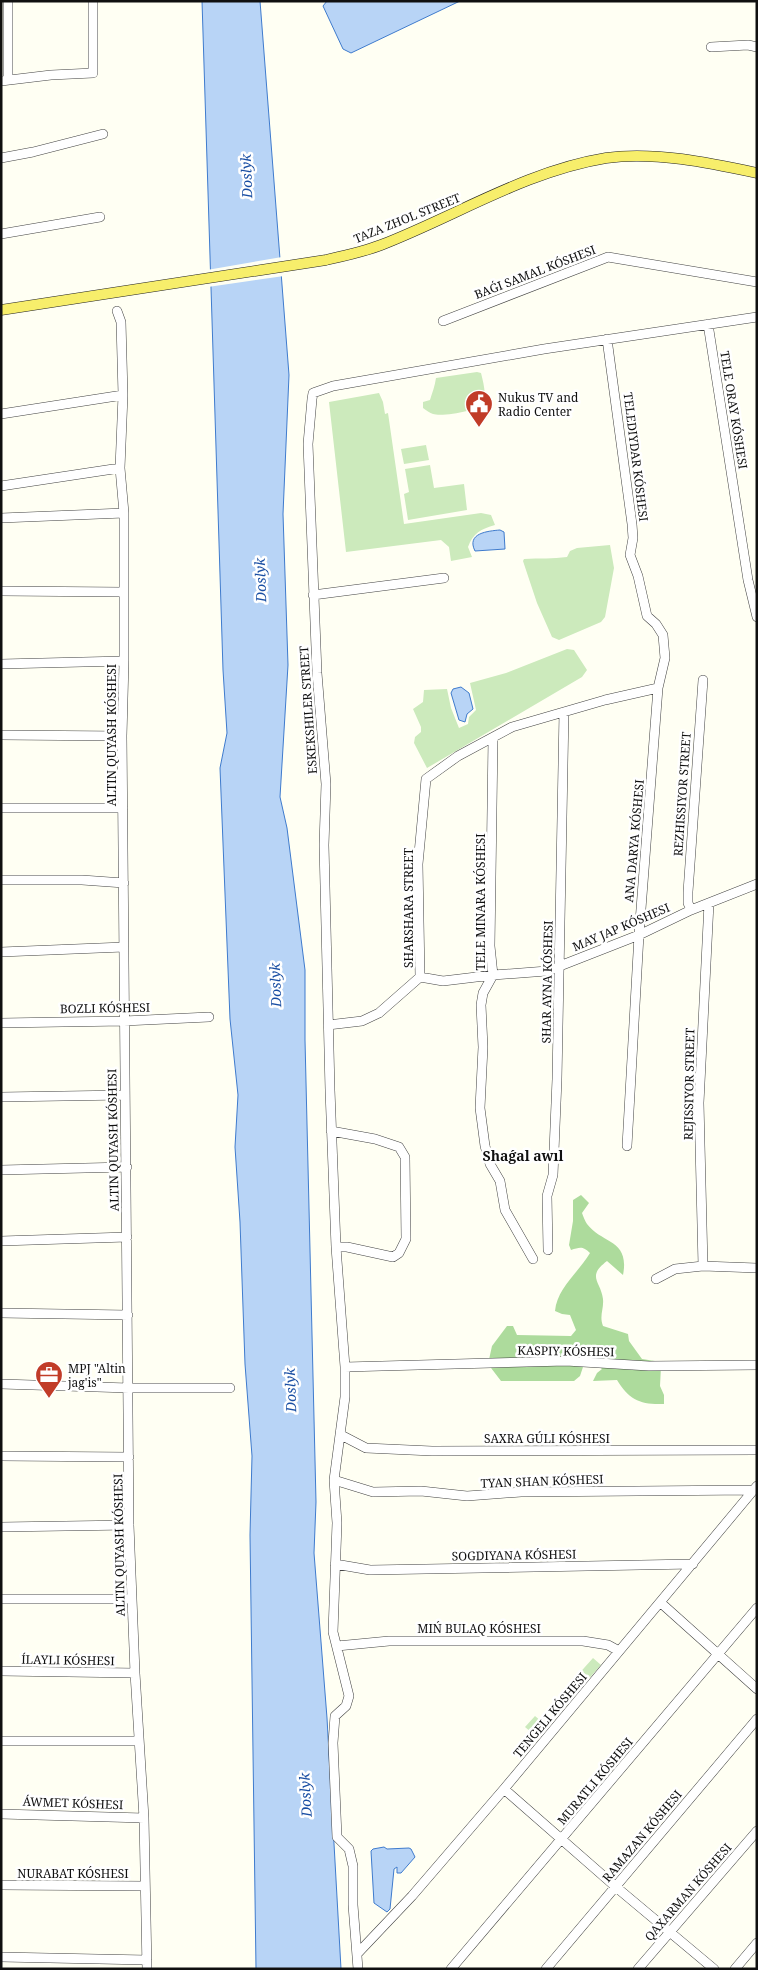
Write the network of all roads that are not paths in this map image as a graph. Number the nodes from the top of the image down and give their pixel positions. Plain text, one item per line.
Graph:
1 (8, 1) edge
2 (93, 1) edge
3 (711, 47) dead end
4 (757, 47) edge
5 (5, 80) edge
6 (103, 134) dead end
7 (1, 158) edge
8 (757, 173) edge
9 (100, 217) dead end
10 (1, 234) edge
11 (757, 282) edge
12 (1, 310) edge
13 (116, 311) dead end
14 (757, 317) edge
15 (443, 321) dead end
16 (708, 324) junction
17 (607, 339) junction
18 (124, 395) junction
19 (1, 414) edge
20 (120, 468) junction
21 (1, 486) edge
22 (124, 512) junction
23 (1, 518) edge
24 (444, 578) dead end
25 (1, 591) edge
26 (124, 592) junction
27 (314, 596) junction
28 (757, 617) edge
29 (124, 661) junction
30 (1, 664) edge
31 (703, 680) dead end
32 (658, 688) junction
33 (564, 712) junction
34 (1, 735) edge
35 (122, 736) junction
36 (493, 739) junction
37 (1, 808) edge
38 (123, 808) junction
39 (1, 880) edge
40 (124, 883) junction
41 (757, 884) edge
42 (708, 903) junction
43 (691, 910) junction
44 (639, 935) junction
45 (124, 947) junction
46 (1, 952) edge
47 (560, 966) junction
48 (493, 975) junction
49 (420, 977) junction
50 (209, 1017) dead end
51 (124, 1021) junction
52 (1, 1023) edge
53 (328, 1025) junction
54 (125, 1095) junction
55 (1, 1097) edge
56 (331, 1131) junction
57 (626, 1146) dead end
58 (127, 1167) junction
59 (1, 1170) edge
60 (127, 1237) junction
61 (1, 1241) edge
62 (336, 1247) junction
63 (548, 1250) dead end
64 (533, 1260) dead end
65 (703, 1266) junction
66 (757, 1268) edge
67 (656, 1279) dead end
68 (1, 1313) edge
69 (128, 1315) junction
70 (757, 1365) edge
71 (345, 1367) junction
72 (1, 1384) edge
73 (129, 1388) junction
74 (230, 1388) dead end
75 (341, 1435) junction
76 (757, 1450) edge
77 (1, 1456) edge
78 (129, 1457) junction
79 (334, 1480) junction
80 (755, 1488) edge
81 (129, 1525) junction
82 (1, 1527) edge
83 (335, 1564) junction
84 (693, 1564) junction
85 (1, 1599) edge
86 (132, 1599) junction
87 (661, 1603) junction
88 (757, 1608) edge
89 (337, 1646) junction
90 (619, 1651) junction
91 (718, 1654) junction
92 (1, 1671) edge
93 (135, 1673) junction
94 (757, 1689) edge
95 (757, 1719) edge
96 (1, 1741) edge
97 (138, 1741) junction
98 (504, 1789) junction
99 (1, 1814) edge
100 (144, 1818) junction
101 (757, 1831) edge
102 (562, 1839) junction
103 (1, 1885) edge
104 (145, 1886) junction
105 (616, 1887) junction
106 (670, 1932) junction
107 (757, 1943) edge
108 (357, 1954) junction
109 (1, 1957) edge
110 (147, 1965) edge
111 (358, 1969) edge
112 (451, 1969) edge
113 (546, 1969) edge
114 (638, 1969) edge
115 (714, 1969) edge
116 (735, 1969) edge

1 - 5 street
2 - 5 street
3 - 4 street
6 - 7 street
8 - 12 main road, TAZA ZHOL STREET
9 - 10 street
11 - 15 street
13 - 18 street
14 - 16 street
16 - 17 street
16 - 28 street, TELE ORAY KÓSHESI
17 - 27 street, ESKEKSHILER STREET
17 - 32 street, TELEDIYDAR KÓSHESI
18 - 19 street
18 - 20 street
20 - 21 street
20 - 22 street
22 - 23 street
22 - 26 street
24 - 27 street
25 - 26 street
26 - 29 street
27 - 53 street, ESKEKSHILER STREET
29 - 30 street
29 - 35 street
31 - 43 street, REZHISSIYOR STREET
32 - 33 street
32 - 44 street, ANA DARYA KÓSHESI
33 - 36 street
33 - 47 street, SHAR AYNA KÓSHESI
34 - 35 street
35 - 38 street
36 - 48 street, TELE MINARA KÓSHESI
36 - 49 street, SHARSHARA STREET
37 - 38 street
38 - 40 street
39 - 40 street
40 - 45 street
41 - 42 street, MAY JAP KÓSHESI
42 - 43 street, MAY JAP KÓSHESI
42 - 65 street, REJISSIYOR STREET
43 - 44 street, MAY JAP KÓSHESI
44 - 47 street, MAY JAP KÓSHESI
44 - 57 street, ANA DARYA KÓSHESI
45 - 46 street
45 - 51 street
47 - 48 street, MAY JAP KÓSHESI
47 - 63 street, SHAR AYNA KÓSHESI
48 - 49 street, MAY JAP KÓSHESI
48 - 64 street, TELE MINARA KÓSHESI
49 - 53 street
50 - 51 street
51 - 52 street
51 - 54 street
53 - 56 street, ESKEKSHILER STREET
54 - 55 street
54 - 58 street
56 - 62 street, ESKEKSHILER STREET
56 - 62 street
58 - 59 street
58 - 60 street
60 - 61 street
60 - 69 street
62 - 71 street, ESKEKSHILER STREET
65 - 66 street
65 - 67 street
68 - 69 street
69 - 73 street
70 - 71 street, KASPIY KÓSHESI
71 - 75 street, ESKEKSHILER STREET
72 - 73 street
73 - 74 street
73 - 78 street
75 - 76 street, SAXRA GÚLI KÓSHESI
75 - 79 street, ESKEKSHILER STREET
77 - 78 street
78 - 81 street
79 - 80 street, TYAN SHAN KÓSHESI
79 - 83 street, ESKEKSHILER STREET
80 - 84 street, TENGELI KÓSHESI
81 - 82 street
81 - 86 street
83 - 84 street, SOGDIYANA KÓSHESI
83 - 89 street, ESKEKSHILER STREET
84 - 87 street, TENGELI KÓSHESI
85 - 86 street
86 - 93 street
87 - 90 street, TENGELI KÓSHESI
87 - 91 street
88 - 91 street
89 - 90 street
89 - 108 street, ESKEKSHILER STREET
90 - 98 street, TENGELI KÓSHESI
91 - 94 street
91 - 102 street
92 - 93 street
93 - 97 street
95 - 105 street, RAMAZAN KÓSHESI
96 - 97 street
97 - 100 street
98 - 102 street
98 - 108 street, TENGELI KÓSHESI
99 - 100 street, ÁWMET KÓSHESI
100 - 104 street
101 - 106 street, QAXARMAN KÓSHESI
102 - 105 street
102 - 112 street
103 - 104 street, NURABAT KÓSHESI
104 - 110 street
105 - 106 street
105 - 113 street, RAMAZAN KÓSHESI
106 - 114 street, QAXARMAN KÓSHESI
106 - 115 street
107 - 116 street
108 - 111 street, ESKEKSHILER STREET
109 - 110 street

